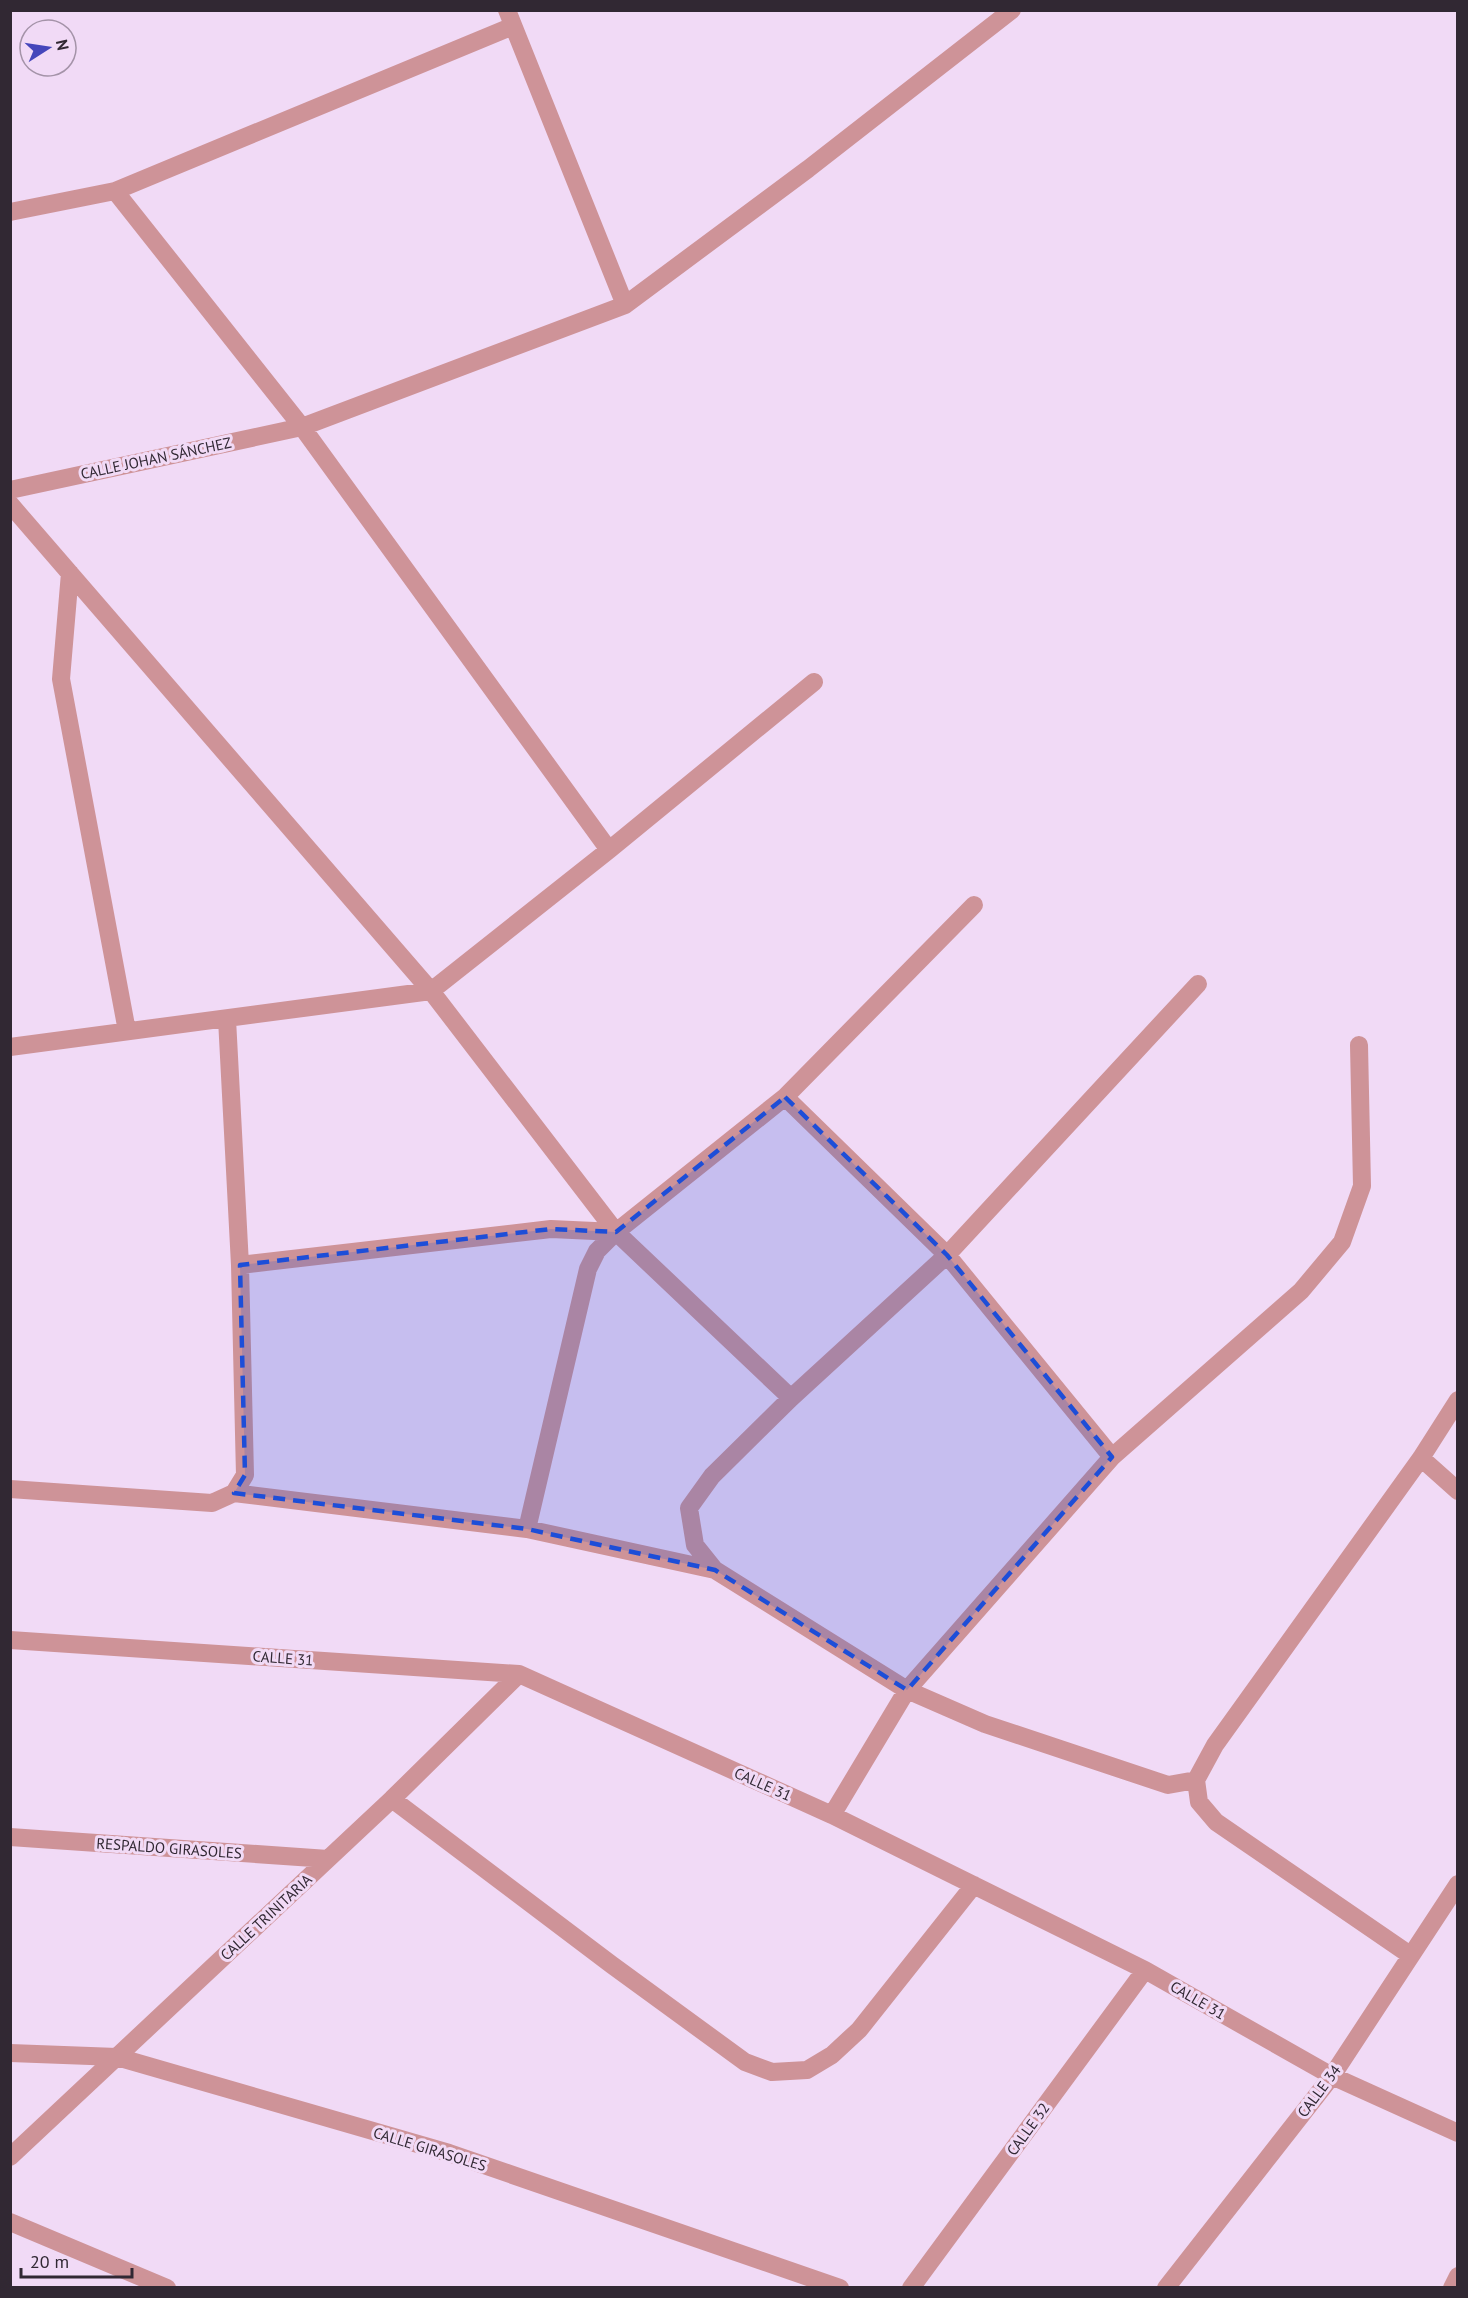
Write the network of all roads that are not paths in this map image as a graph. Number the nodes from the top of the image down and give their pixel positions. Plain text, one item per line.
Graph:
1 (1012, 10) edge
2 (510, 18) edge
3 (115, 190) junction
4 (10, 212) edge
5 (625, 305) junction
6 (302, 427) junction
7 (10, 490) edge
8 (10, 504) edge
9 (70, 573) junction
10 (814, 682) dead end
11 (609, 850) junction
12 (974, 905) dead end
13 (1198, 984) dead end
14 (431, 991) junction
15 (227, 1019) junction
16 (127, 1032) junction
17 (1359, 1045) dead end
18 (10, 1047) edge
19 (785, 1097) junction
20 (616, 1232) junction
21 (947, 1255) junction
22 (240, 1265) junction
23 (791, 1398) junction
24 (1458, 1400) edge
25 (1112, 1457) junction
26 (1421, 1458) junction
27 (10, 1489) edge
28 (1458, 1491) edge
29 (234, 1493) junction
30 (527, 1529) junction
31 (715, 1570) junction
32 (10, 1641) edge
33 (519, 1674) junction
34 (907, 1690) junction
35 (1196, 1780) junction
36 (392, 1799) junction
37 (832, 1815) junction
38 (10, 1837) edge
39 (328, 1858) junction
40 (1458, 1884) edge
41 (974, 1885) junction
42 (1410, 1955) junction
43 (1145, 1970) junction
44 (10, 2053) edge
45 (117, 2057) junction
46 (1332, 2076) junction
47 (1458, 2133) edge
48 (10, 2157) edge
49 (10, 2222) edge
50 (1458, 2276) edge
51 (164, 2287) edge
52 (840, 2288) edge
53 (911, 2288) edge
54 (1166, 2288) edge
55 (1452, 2288) edge

1 - 5 street, CALLE JOHAN SÁNCHEZ
2 - 3 street
2 - 5 street
3 - 4 street
3 - 6 street
5 - 6 street, CALLE JOHAN SÁNCHEZ
6 - 7 street, CALLE JOHAN SÁNCHEZ
6 - 11 street
8 - 9 street
9 - 14 street
9 - 16 street
10 - 11 street
11 - 14 street
12 - 19 street
13 - 21 street
14 - 15 street
14 - 20 street
15 - 16 street
15 - 22 street
16 - 18 street
17 - 25 street
19 - 20 street
19 - 21 street
20 - 22 street
20 - 23 street
20 - 30 street
21 - 23 street
21 - 25 street
22 - 29 street
23 - 31 street
24 - 26 street
25 - 34 street
26 - 28 street
26 - 35 street
27 - 29 street
29 - 30 street
30 - 31 street
31 - 34 street
32 - 33 street, CALLE 31
33 - 36 street, CALLE TRINITARIA
33 - 37 street, CALLE 31
34 - 35 street
34 - 37 street
35 - 42 street
36 - 39 street, CALLE TRINITARIA
36 - 41 street
37 - 41 street, CALLE 31
38 - 39 street, RESPALDO GIRASOLES
39 - 45 street, CALLE TRINITARIA
40 - 42 street, CALLE 34
41 - 43 street, CALLE 31
42 - 46 street, CALLE 34
43 - 46 street, CALLE 31
43 - 53 street, CALLE 32
44 - 45 street, CALLE GIRASOLES
45 - 48 street, CALLE TRINITARIA
45 - 52 street, CALLE GIRASOLES
46 - 47 street, CALLE 31
46 - 54 street, CALLE 34
49 - 51 street
50 - 55 street

